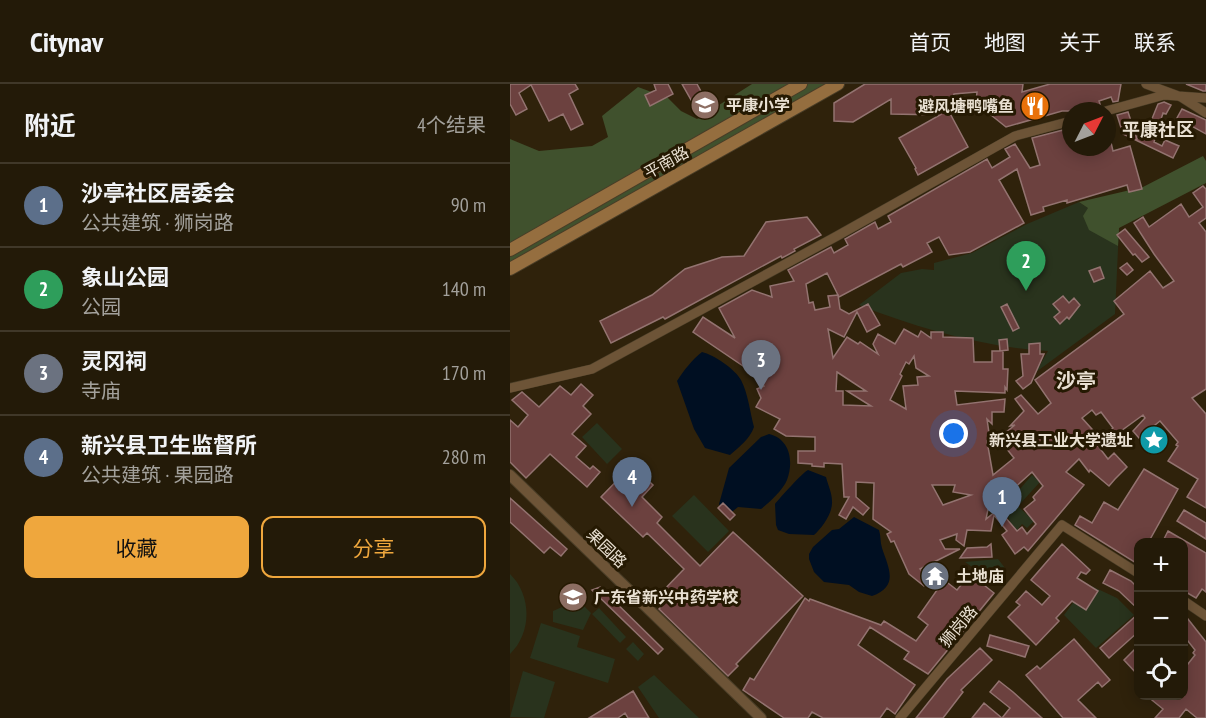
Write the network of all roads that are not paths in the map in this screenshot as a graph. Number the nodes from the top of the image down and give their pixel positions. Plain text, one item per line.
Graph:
1 (801, 84) edge
2 (838, 84) edge
3 (1146, 84) edge
4 (1181, 97) junction
5 (1206, 98) edge
6 (1116, 109) edge
7 (1206, 113) edge
8 (1062, 123) edge
9 (510, 250) edge
10 (510, 269) edge
11 (510, 388) edge
12 (510, 475) edge
13 (1134, 570) edge
14 (1188, 605) edge
15 (1206, 616) edge
16 (761, 718) edge
17 (900, 718) edge

1 - 9 main road, 平南路
2 - 10 main road, 平南路
3 - 4 street
4 - 5 street
4 - 6 street
4 - 7 street
8 - 11 street
12 - 16 street, 果园路
13 - 17 street, 狮岗路
14 - 15 street

